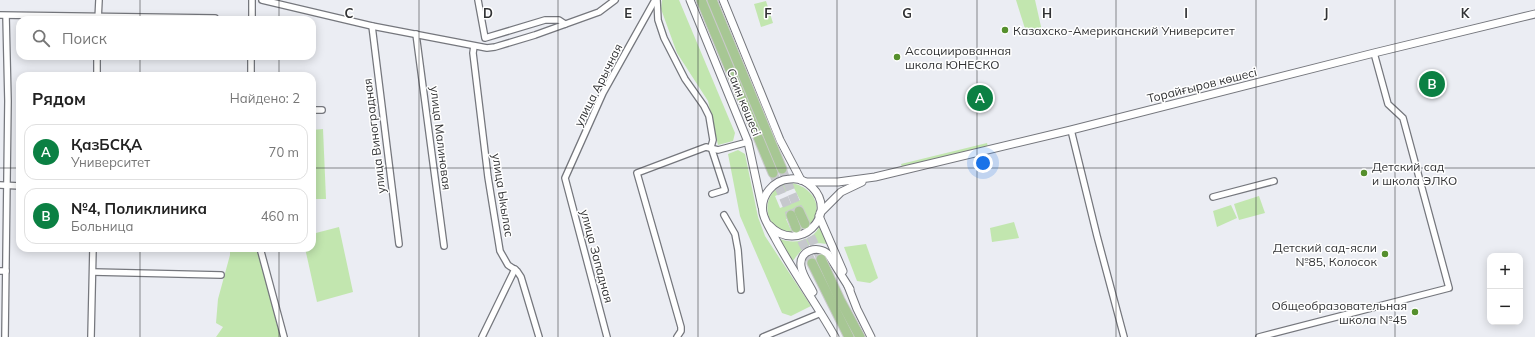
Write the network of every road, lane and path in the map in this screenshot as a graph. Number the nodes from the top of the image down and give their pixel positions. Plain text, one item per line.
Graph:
1 (100, 0) edge
2 (252, 0) edge
3 (262, 0) edge
4 (478, 0) edge
5 (616, 0) edge
6 (656, 0) edge
7 (690, 0) edge
8 (701, 0) edge
9 (712, 0) edge
10 (722, 0) edge
11 (1535, 14) edge
12 (3, 16) edge
13 (16, 16) edge
14 (98, 16) edge
15 (252, 16) edge
16 (565, 24) junction
17 (372, 26) junction
18 (416, 34) junction
19 (474, 46) junction
20 (1374, 53) junction
21 (97, 60) edge
22 (251, 60) edge
23 (97, 72) edge
24 (251, 72) edge
25 (0, 100) edge
26 (8, 100) junction
27 (316, 110) edge
28 (322, 110) dead end
29 (1071, 130) junction
30 (748, 142) junction
31 (711, 147) junction
32 (782, 169) tunnel mouth
33 (773, 173) tunnel mouth
34 (875, 177) junction
35 (565, 181) joint
36 (804, 181) junction
37 (1274, 181) dead end
38 (0, 185) edge
39 (7, 186) junction
40 (16, 186) edge
41 (712, 194) dead end
42 (1213, 197) dead end
43 (795, 213) tunnel mouth
44 (724, 214) dead end
45 (820, 215) junction
46 (764, 216) junction
47 (769, 225) junction
48 (801, 226) tunnel mouth
49 (398, 244) dead end
50 (444, 246) dead end
51 (93, 252) edge
52 (261, 252) edge
53 (821, 259) tunnel mouth
54 (812, 263) tunnel mouth
55 (515, 269) junction
56 (3, 271) edge
57 (93, 272) junction
58 (221, 275) dead end
59 (850, 289) junction
60 (741, 290) dead end
61 (821, 313) junction
62 (283, 334) edge
63 (5, 337) edge
64 (91, 337) edge
65 (482, 337) edge
66 (539, 337) edge
67 (607, 337) edge
68 (677, 337) edge
69 (764, 337) edge
70 (835, 337) edge
71 (849, 337) edge
72 (860, 337) edge
73 (871, 337) edge
74 (1124, 337) edge
75 (1259, 337) edge

1 - 14 street
2 - 15 street
3 - 17 street
4 - 16 street
5 - 16 street
6 - 31 street
6 - 35 street, улица Арычная
7 - 30 street, Саин көшесі
8 - 33 main road
9 - 32 main road
10 - 36 street, Саин көшесі
11 - 20 street, Торайғыров көшесі
12 - 13 street
12 - 26 street
16 - 19 street
17 - 18 street
17 - 49 street, улица Виноградная
18 - 19 street
18 - 50 street, улица Малиновая
19 - 55 street, улица Ыкылас
20 - 29 street, Торайғыров көшесі
20 - 75 street
21 - 23 street
22 - 24 street
25 - 26 street
26 - 39 street
27 - 28 street
29 - 34 street, Торайғыров көшесі
29 - 74 street
30 - 31 street
30 - 46 street, Саин көшесі
31 - 41 street
31 - 68 street
34 - 36 street
34 - 45 street
35 - 67 street, улица Западная
36 - 45 street
36 - 46 street
37 - 42 street
38 - 39 street
39 - 40 street
39 - 56 street
43 - 48 main road
44 - 60 street
45 - 47 street
45 - 59 street
46 - 47 street
47 - 61 street
51 - 57 street
52 - 62 street
53 - 72 main road
54 - 71 main road
55 - 65 street
55 - 66 street, улица Ыкылас
56 - 63 street
57 - 58 street
57 - 64 street
59 - 61 street
59 - 73 street
61 - 69 street
61 - 70 street

